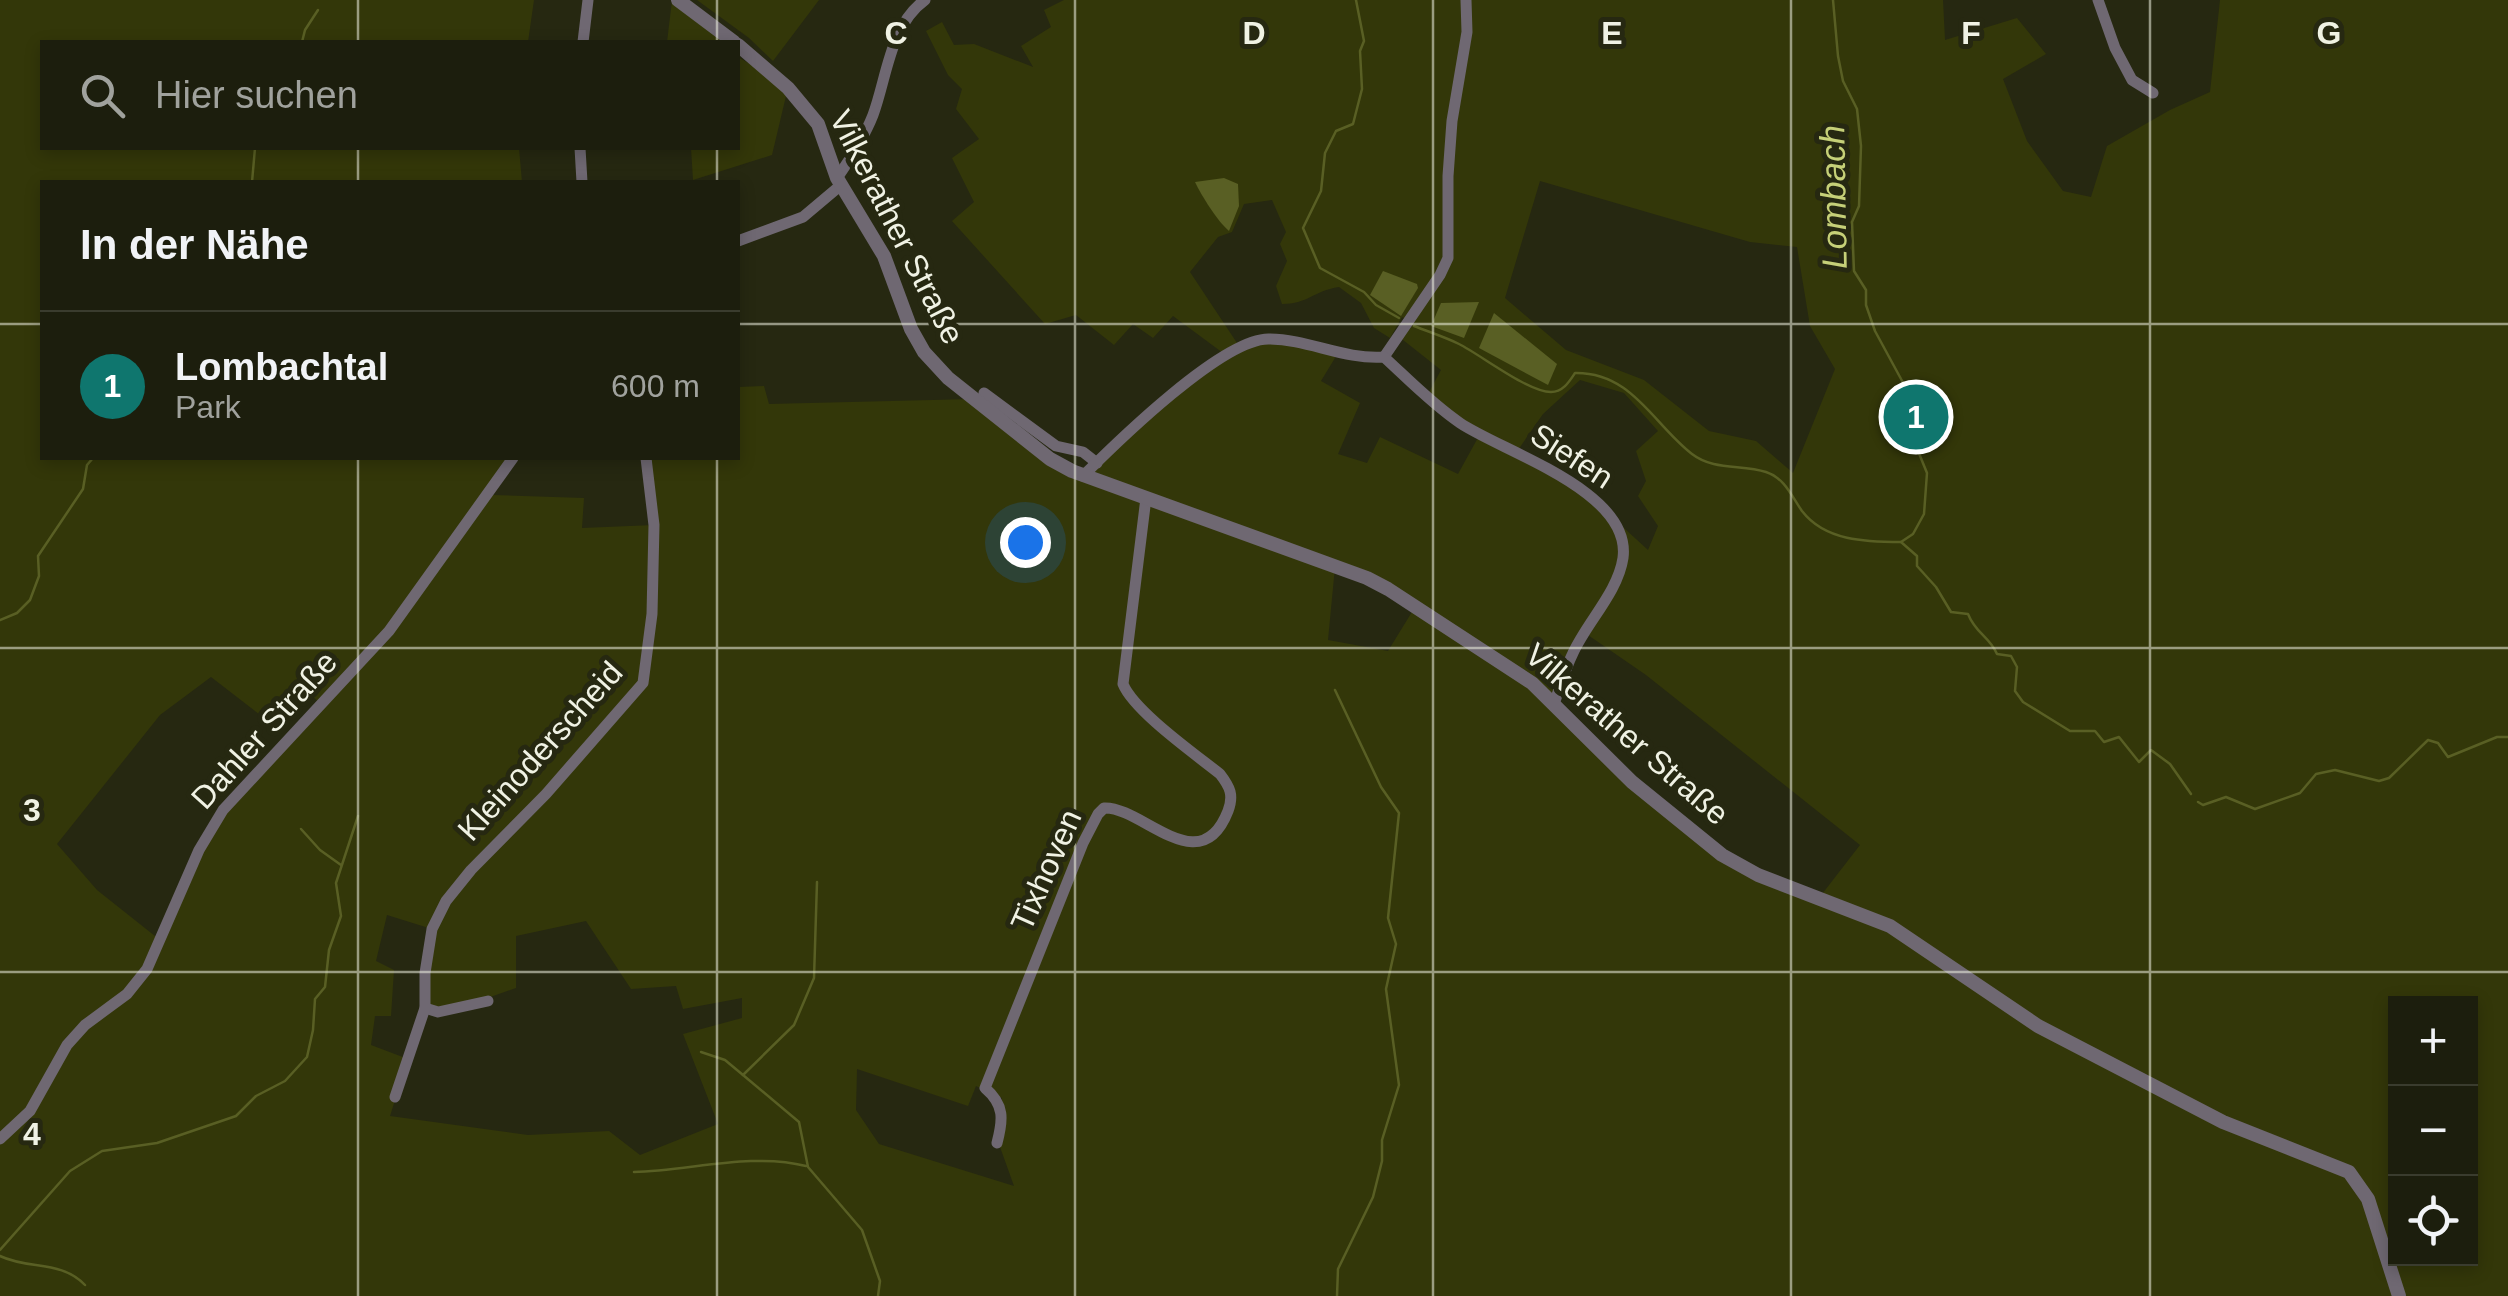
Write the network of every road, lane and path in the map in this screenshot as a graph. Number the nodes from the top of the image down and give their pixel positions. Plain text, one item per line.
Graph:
1 (588, 0) edge
2 (678, 0) edge
3 (925, 0) edge
4 (1466, 0) edge
5 (2098, 0) edge
6 (584, 40) edge
7 (731, 40) edge
8 (740, 47) edge
9 (2153, 93) dead end
10 (580, 150) edge
11 (582, 180) edge
12 (839, 181) junction
13 (740, 240) edge
14 (1384, 357) junction
15 (990, 394) dead end
16 (512, 460) edge
17 (646, 460) edge
18 (1096, 463) junction
19 (1084, 476) junction
20 (1146, 498) junction
21 (1554, 704) junction
22 (488, 1001) dead end
23 (425, 1008) junction
24 (396, 1097) dead end
25 (0, 1139) edge
26 (997, 1143) dead end
27 (2399, 1296) edge

1 - 6 street
2 - 7 street, Vilkerather Straße
3 - 12 street
4 - 14 street
5 - 9 street
8 - 12 street, Vilkerather Straße
10 - 11 street
12 - 13 street
12 - 19 street, Vilkerather Straße
14 - 18 street
14 - 21 street, Siefen
15 - 18 street
16 - 25 street, Dahler Straße
17 - 23 street, Kleinoderscheid
18 - 19 street
19 - 20 street, Vilkerather Straße
20 - 21 street, Vilkerather Straße
20 - 26 street, Tixhoven
21 - 27 street, Vilkerather Straße
22 - 23 street
23 - 24 street, Kleinoderscheid

